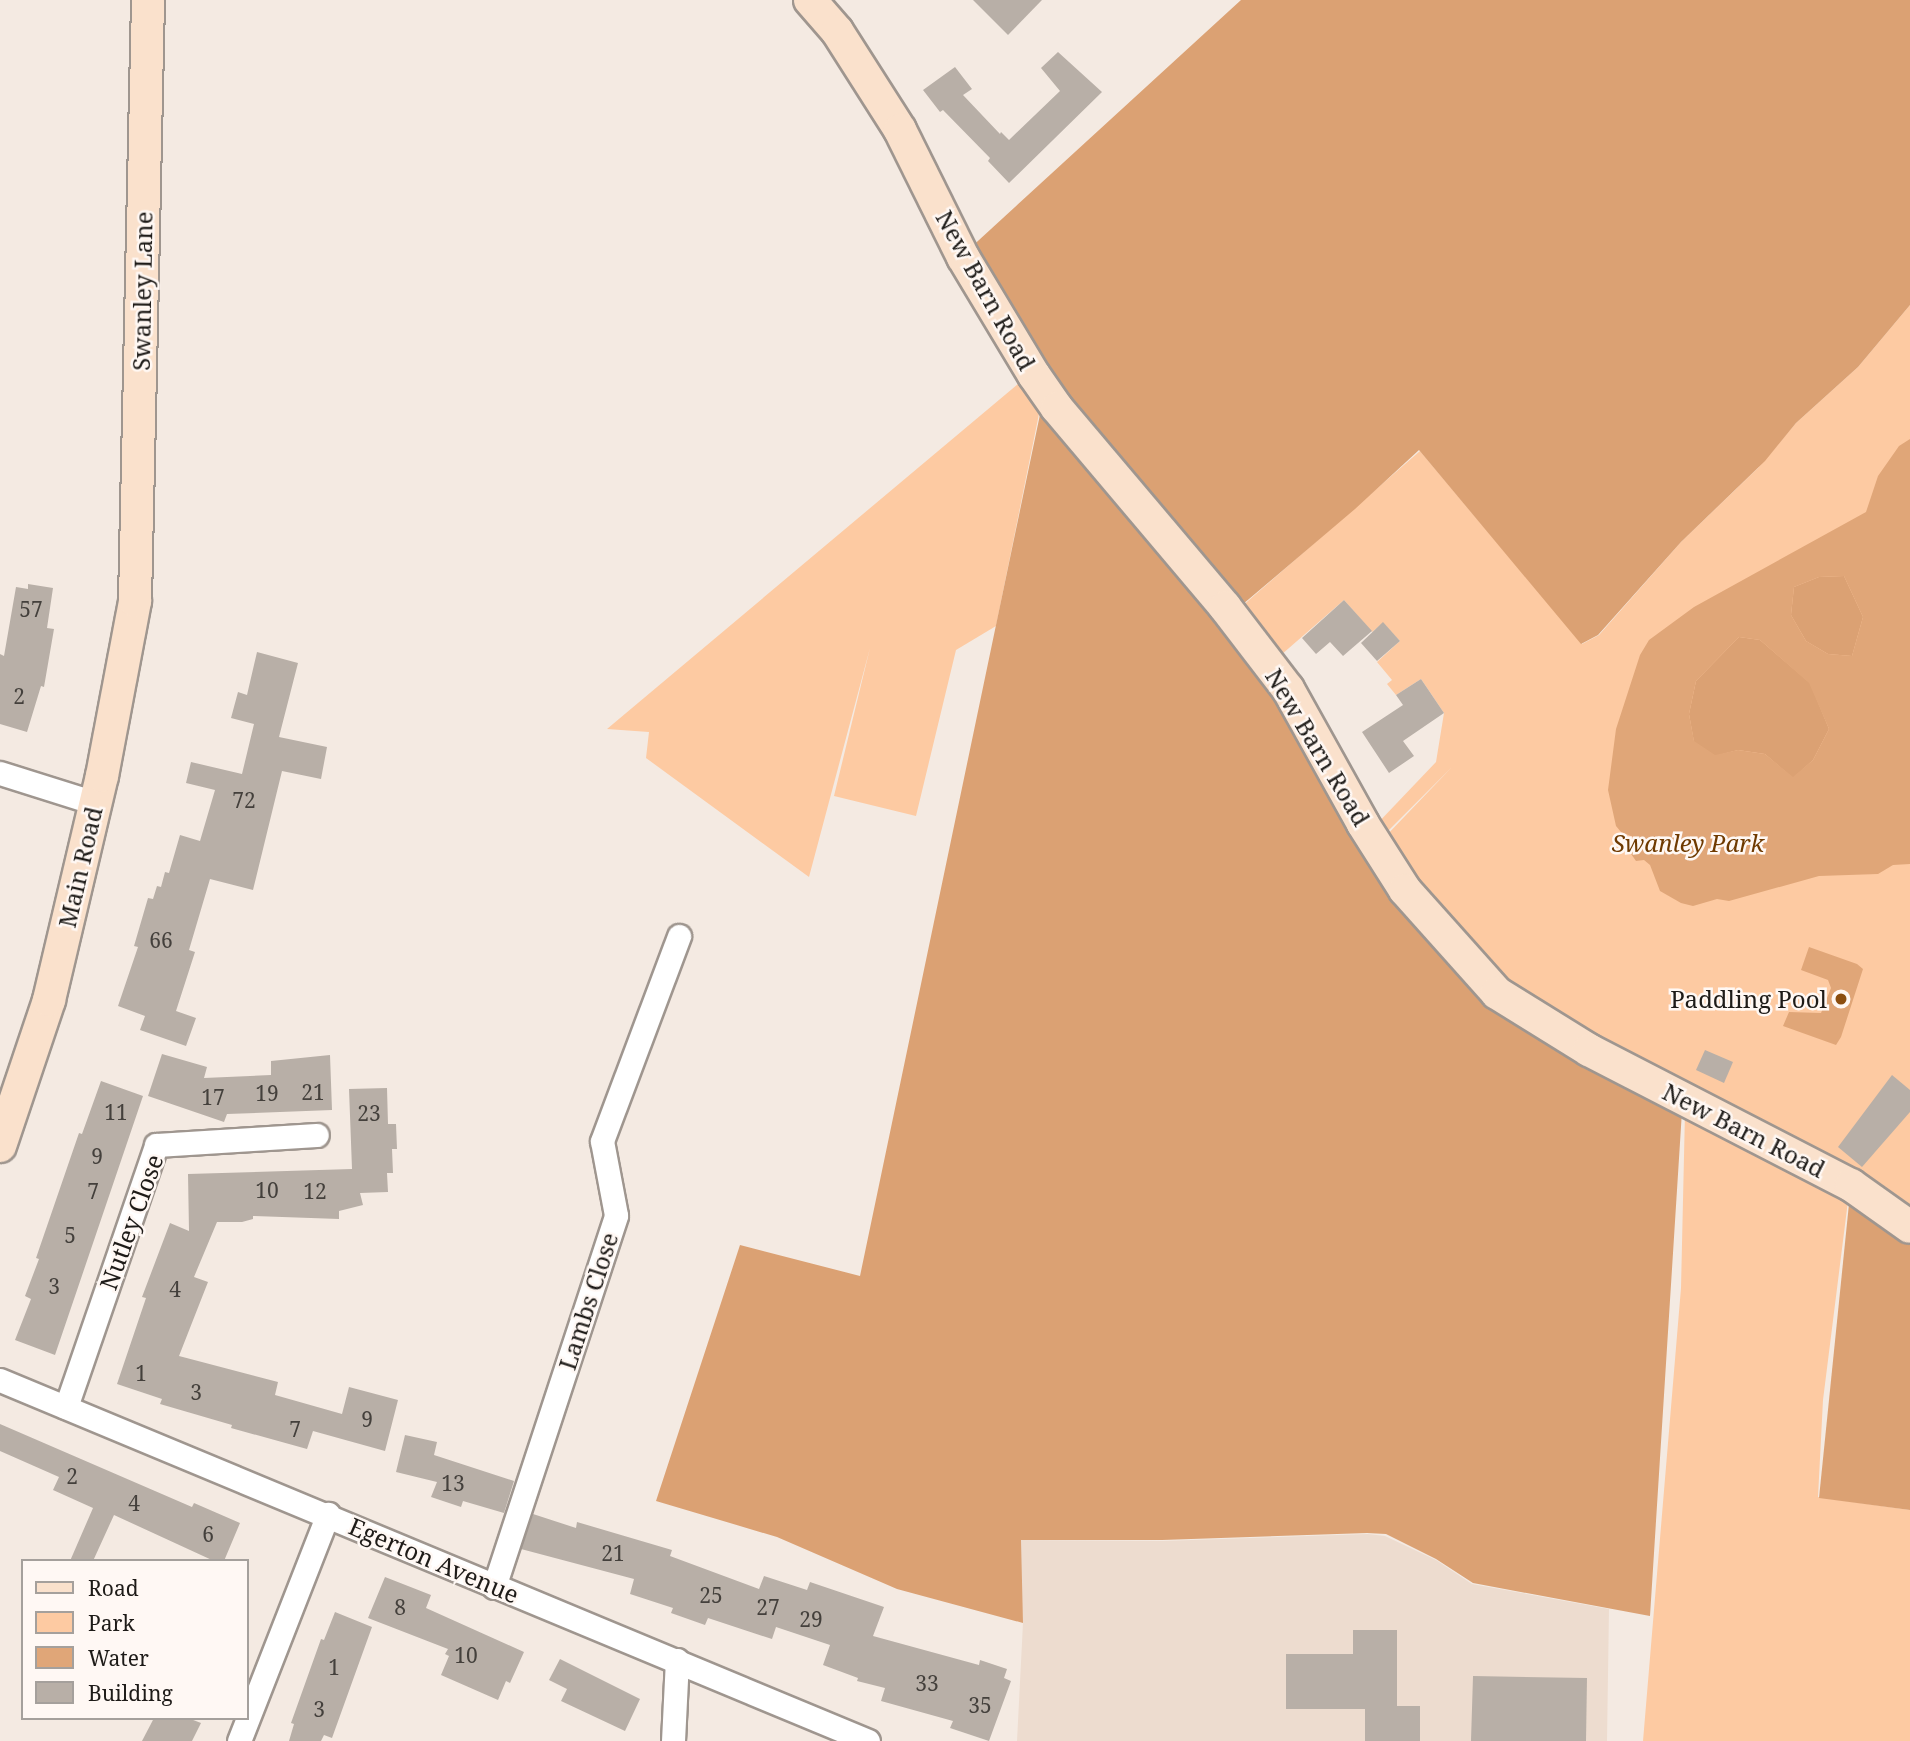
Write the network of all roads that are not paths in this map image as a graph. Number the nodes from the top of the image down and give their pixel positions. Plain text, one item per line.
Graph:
1 (148, 0) edge
2 (810, 0) edge
3 (137, 583) joint
4 (0, 773) edge
5 (95, 803) junction
6 (679, 936) dead end
7 (317, 1135) dead end
8 (0, 1146) edge
9 (1910, 1227) edge
10 (0, 1380) edge
11 (66, 1407) junction
12 (328, 1514) junction
13 (494, 1587) junction
14 (677, 1660) junction
15 (248, 1718) edge
16 (247, 1720) edge
17 (239, 1741) edge
18 (673, 1741) edge
19 (868, 1741) edge

1 - 3 street, Swanley Lane
2 - 9 street, New Barn Road
3 - 5 street, Main Road
4 - 5 street
5 - 8 street, Main Road
6 - 13 street, Lambs Close
7 - 11 street, Nutley Close
10 - 11 street, Egerton Avenue
11 - 12 street, Egerton Avenue
12 - 13 street, Egerton Avenue
12 - 15 street
13 - 14 street, Egerton Avenue
14 - 18 street
14 - 19 street, Egerton Avenue
16 - 17 street

